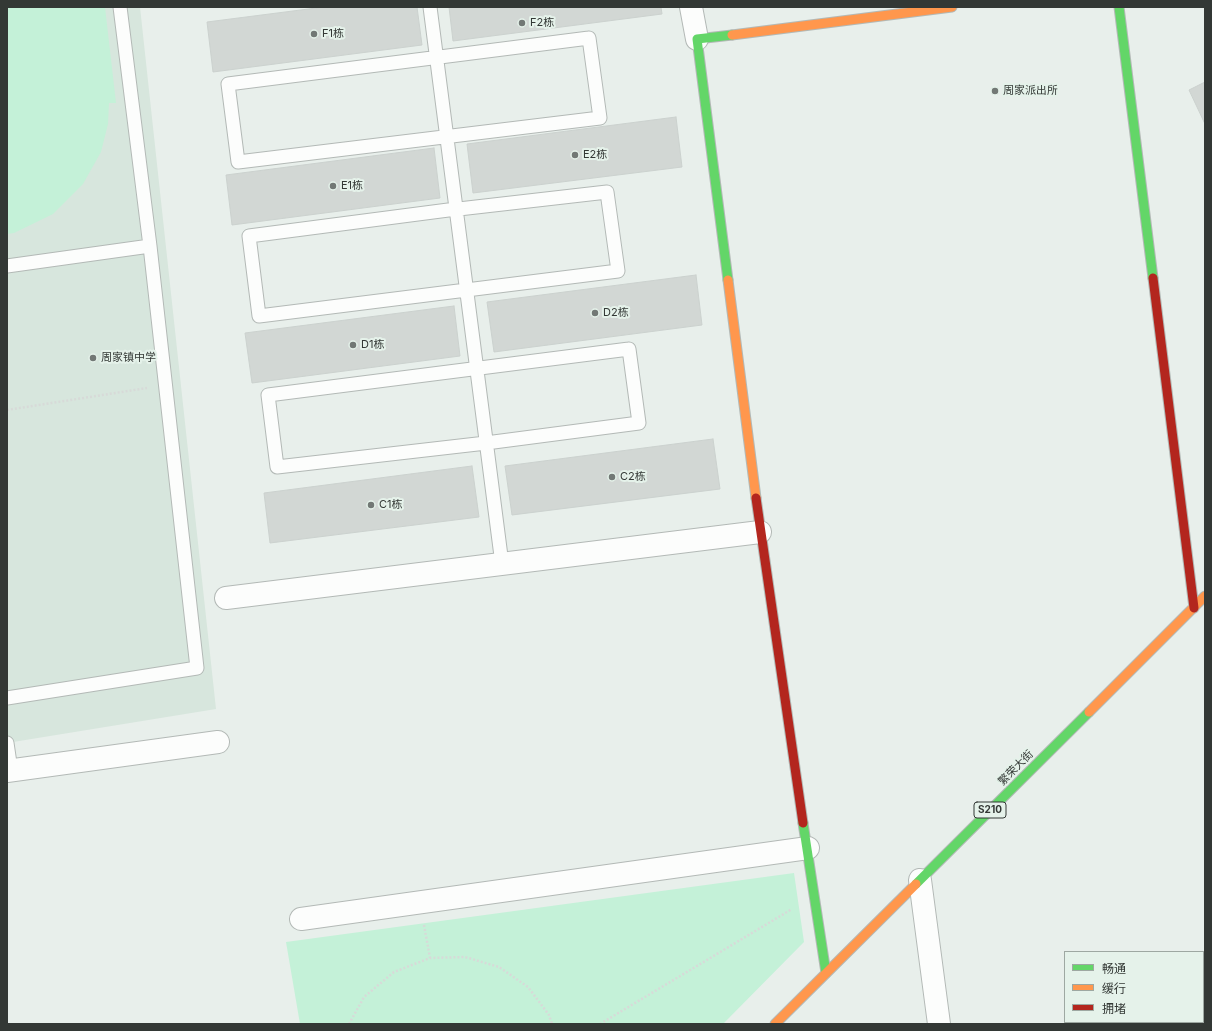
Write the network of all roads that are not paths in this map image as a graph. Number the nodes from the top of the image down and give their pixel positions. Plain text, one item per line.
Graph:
1 (120, 7) edge
2 (430, 7) edge
3 (690, 7) edge
4 (952, 7) edge
5 (1119, 7) edge
6 (697, 39) junction
7 (437, 57) junction
8 (447, 138) junction
9 (456, 209) junction
10 (150, 246) junction
11 (7, 266) edge
12 (467, 290) junction
13 (476, 367) junction
14 (486, 443) junction
15 (760, 532) junction
16 (502, 564) junction
17 (1205, 596) edge
18 (226, 598) dead end
19 (1194, 608) junction
20 (7, 698) edge
21 (218, 742) dead end
22 (7, 744) edge
23 (9, 770) edge
24 (808, 848) junction
25 (920, 880) junction
26 (301, 918) dead end
27 (826, 973) junction
28 (775, 1024) edge
29 (939, 1024) edge

1 - 10 lane
2 - 7 lane
3 - 6 street
4 - 6 street
5 - 19 street
6 - 15 street
7 - 8 lane
7 - 8 lane
7 - 8 lane
8 - 9 lane
9 - 12 lane
9 - 12 lane
9 - 12 lane
10 - 11 lane
10 - 20 lane
12 - 13 lane
13 - 14 lane
13 - 14 lane
13 - 14 lane
14 - 16 lane
15 - 16 street
15 - 24 street
16 - 18 street
17 - 19 street, 繁荣大街 / S210
19 - 25 street, 繁荣大街 / S210
21 - 23 street
22 - 23 lane
24 - 26 street
24 - 27 street
25 - 27 street, 繁荣大街 / S210
25 - 29 street
27 - 28 street, 繁荣大街 / S210

